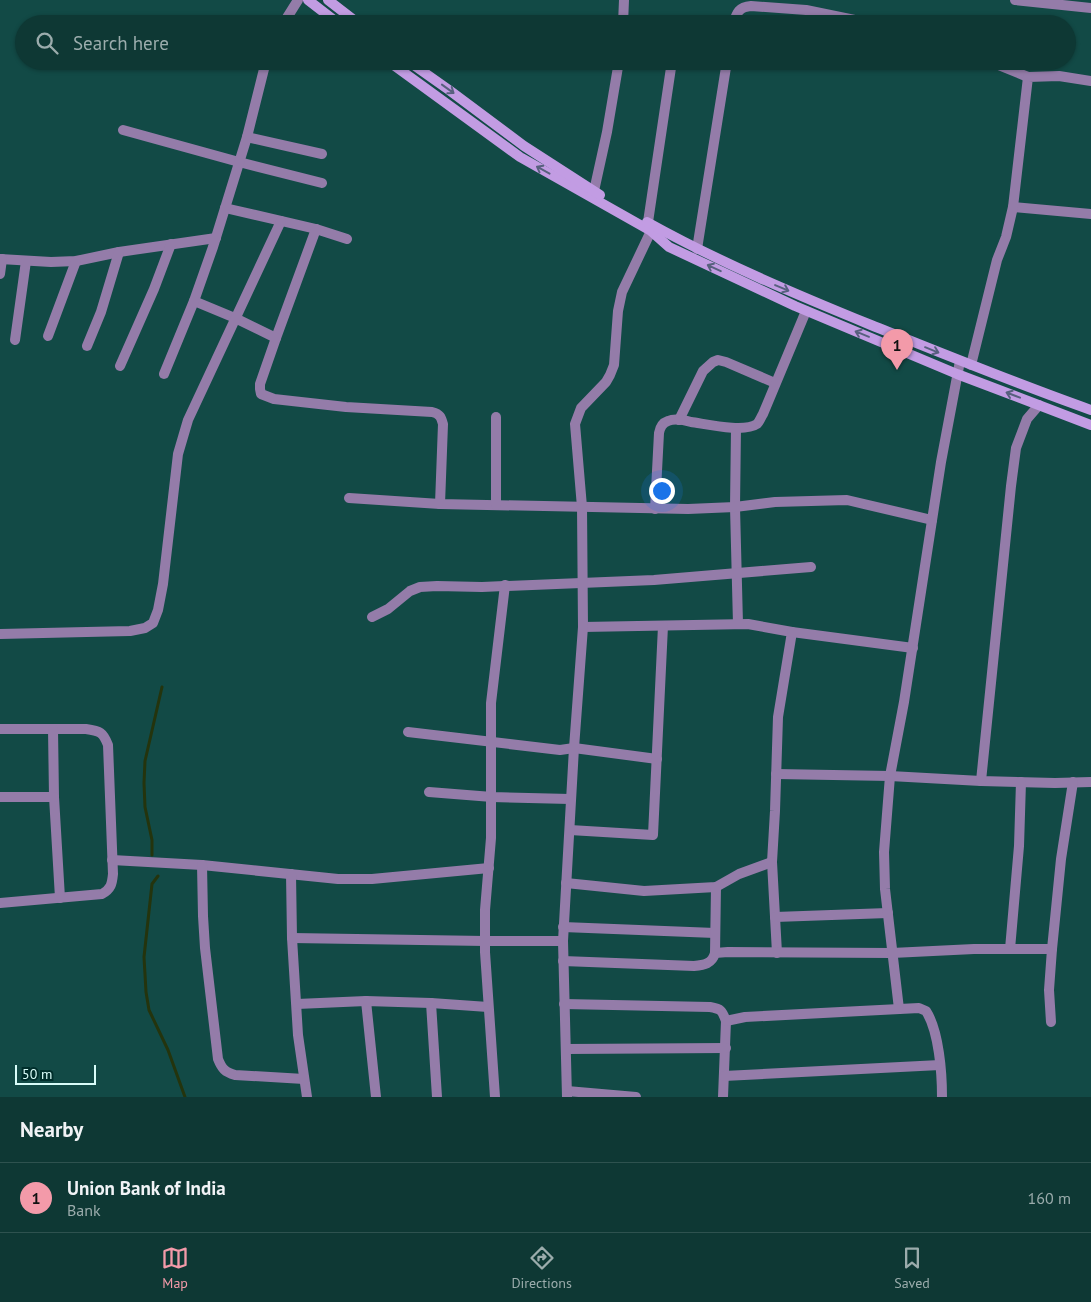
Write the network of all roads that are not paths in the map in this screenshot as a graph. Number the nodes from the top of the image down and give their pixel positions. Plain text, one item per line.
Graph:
1 (298, 0) edge
2 (308, 0) edge
3 (328, 0) edge
4 (624, 0) edge
5 (1015, 0) edge
6 (1091, 8) edge
7 (288, 15) edge
8 (327, 15) edge
9 (347, 15) edge
10 (623, 15) edge
11 (736, 15) edge
12 (830, 15) edge
13 (264, 70) edge
14 (400, 70) edge
15 (421, 70) edge
16 (617, 70) edge
17 (671, 70) edge
18 (726, 70) edge
19 (1010, 70) edge
20 (1028, 77) junction
21 (1091, 81) edge
22 (123, 130) dead end
23 (247, 137) junction
24 (322, 154) dead end
25 (239, 162) junction
26 (322, 183) dead end
27 (594, 191) junction
28 (1012, 207) junction
29 (225, 208) junction
30 (1091, 214) edge
31 (281, 221) junction
32 (649, 226) junction
33 (316, 229) junction
34 (216, 238) junction
35 (347, 240) dead end
36 (171, 244) junction
37 (697, 249) junction
38 (119, 252) junction
39 (1, 259) edge
40 (26, 261) junction
41 (76, 262) junction
42 (0, 274) edge
43 (194, 301) junction
44 (806, 311) junction
45 (235, 318) junction
46 (48, 336) dead end
47 (276, 338) junction
48 (15, 340) dead end
49 (87, 346) dead end
50 (960, 361) junction
51 (971, 365) junction
52 (120, 366) dead end
53 (164, 374) dead end
54 (957, 374) junction
55 (775, 383) junction
56 (1039, 405) junction
57 (1091, 410) edge
58 (496, 417) dead end
59 (679, 420) junction
60 (1091, 425) edge
61 (736, 428) junction
62 (349, 498) dead end
63 (440, 504) junction
64 (496, 505) junction
65 (582, 507) junction
66 (735, 507) junction
67 (655, 509) junction
68 (932, 520) junction
69 (811, 567) dead end
70 (737, 573) junction
71 (582, 583) junction
72 (505, 585) junction
73 (372, 617) dead end
74 (738, 624) junction
75 (663, 626) junction
76 (583, 627) junction
77 (792, 632) junction
78 (0, 634) edge
79 (913, 648) junction
80 (0, 729) edge
81 (53, 729) junction
82 (408, 732) dead end
83 (491, 742) junction
84 (574, 748) junction
85 (657, 759) junction
86 (776, 774) junction
87 (890, 776) junction
88 (981, 781) junction
89 (1021, 782) junction
90 (1073, 782) junction
91 (1091, 782) edge
92 (429, 792) dead end
93 (54, 796) junction
94 (0, 797) edge
95 (492, 797) junction
96 (570, 799) junction
97 (570, 830) junction
98 (112, 860) junction
99 (772, 862) junction
100 (202, 865) junction
101 (489, 868) junction
102 (291, 874) junction
103 (566, 883) junction
104 (716, 887) junction
105 (60, 898) junction
106 (0, 903) edge
107 (888, 913) junction
108 (775, 917) junction
109 (563, 927) junction
110 (715, 933) junction
111 (292, 938) junction
112 (485, 941) junction
113 (563, 941) junction
114 (1010, 949) junction
115 (1052, 949) junction
116 (715, 953) junction
117 (776, 953) junction
118 (892, 953) junction
119 (563, 961) junction
120 (366, 1001) junction
121 (431, 1003) junction
122 (297, 1004) junction
123 (564, 1004) junction
124 (488, 1007) junction
125 (899, 1010) junction
126 (726, 1021) junction
127 (1051, 1022) dead end
128 (726, 1048) junction
129 (566, 1049) junction
130 (940, 1065) junction
131 (724, 1076) junction
132 (304, 1078) junction
133 (567, 1094) edge
134 (307, 1097) edge
135 (376, 1097) edge
136 (437, 1097) edge
137 (495, 1097) edge
138 (636, 1097) edge
139 (723, 1097) edge
140 (942, 1097) edge

1 - 7 street
2 - 8 main road
3 - 9 main road
4 - 10 street
5 - 6 street
11 - 12 street
13 - 23 street
32 -> 14 main road
15 -> 27 main road
16 - 27 street
17 - 32 street
18 - 37 street
19 - 20 street
20 - 21 street
20 - 28 street
22 - 25 street
23 - 24 street
23 - 25 street
25 - 26 street
25 - 29 street
27 - 32 main road
28 - 30 street
28 - 51 street
29 - 31 street
29 - 34 street
31 - 33 street
31 - 45 street
32 - 37 main road
44 -> 32 main road
32 - 65 street
33 - 35 street
33 - 47 street
34 - 36 street
34 - 43 street
36 - 38 street
36 - 52 street
37 -> 50 main road
38 - 41 street
38 - 49 street
39 - 40 street
39 - 42 street
40 - 41 street
40 - 48 street
41 - 46 street
43 - 45 street
43 - 53 street
54 -> 44 main road
44 - 55 street
45 - 47 street
45 - 78 street
47 - 63 street
50 - 51 main road
50 - 54 street
51 - 57 main road
56 -> 54 main road
54 - 68 street
55 - 59 street
55 - 61 street
56 - 60 main road
56 - 88 street
58 - 64 street
59 - 61 street
59 - 67 street
61 - 66 street
62 - 63 street
63 - 64 street
64 - 65 street
65 - 67 street
65 - 71 street
66 - 67 street
66 - 68 street
66 - 70 street
68 - 79 street
69 - 70 street
70 - 71 street
70 - 74 street
71 - 72 street
71 - 76 street
72 - 73 street
72 - 83 street
74 - 75 street
74 - 77 street
75 - 76 street
75 - 85 street
76 - 84 street
77 - 79 street
77 - 86 street
79 - 87 street
80 - 81 street
81 - 93 street
81 - 98 street
82 - 83 street
83 - 84 street
83 - 95 street
84 - 85 street
84 - 96 street
85 - 97 street
86 - 87 street
86 - 99 street
87 - 88 street
87 - 107 street
88 - 89 street
89 - 90 street
89 - 114 street
90 - 91 street
90 - 115 street
92 - 95 street
93 - 94 street
93 - 105 street
95 - 96 street
95 - 101 street
96 - 97 street
97 - 103 street
98 - 100 street
98 - 105 street
99 - 104 street
99 - 108 street
100 - 102 street
100 - 132 street
101 - 102 street
101 - 112 street
102 - 111 street
103 - 104 street
103 - 109 street
104 - 110 street
105 - 106 street
107 - 108 street
107 - 118 street
108 - 117 street
109 - 110 street
109 - 113 street
110 - 116 street
111 - 112 street
111 - 122 street
112 - 113 street
112 - 124 street
113 - 119 street
114 - 115 street
114 - 118 street
115 - 127 street
116 - 117 street
116 - 119 street
117 - 118 street
118 - 125 street
119 - 123 street
120 - 121 street
120 - 122 street
120 - 135 street
121 - 124 street
121 - 136 street
122 - 132 street
123 - 126 street
123 - 129 street
124 - 137 street
125 - 126 street
125 - 130 street
126 - 128 street
128 - 129 street
128 - 131 street
129 - 133 street
130 - 131 street
130 - 140 street
131 - 139 street
132 - 134 street
133 - 138 street

